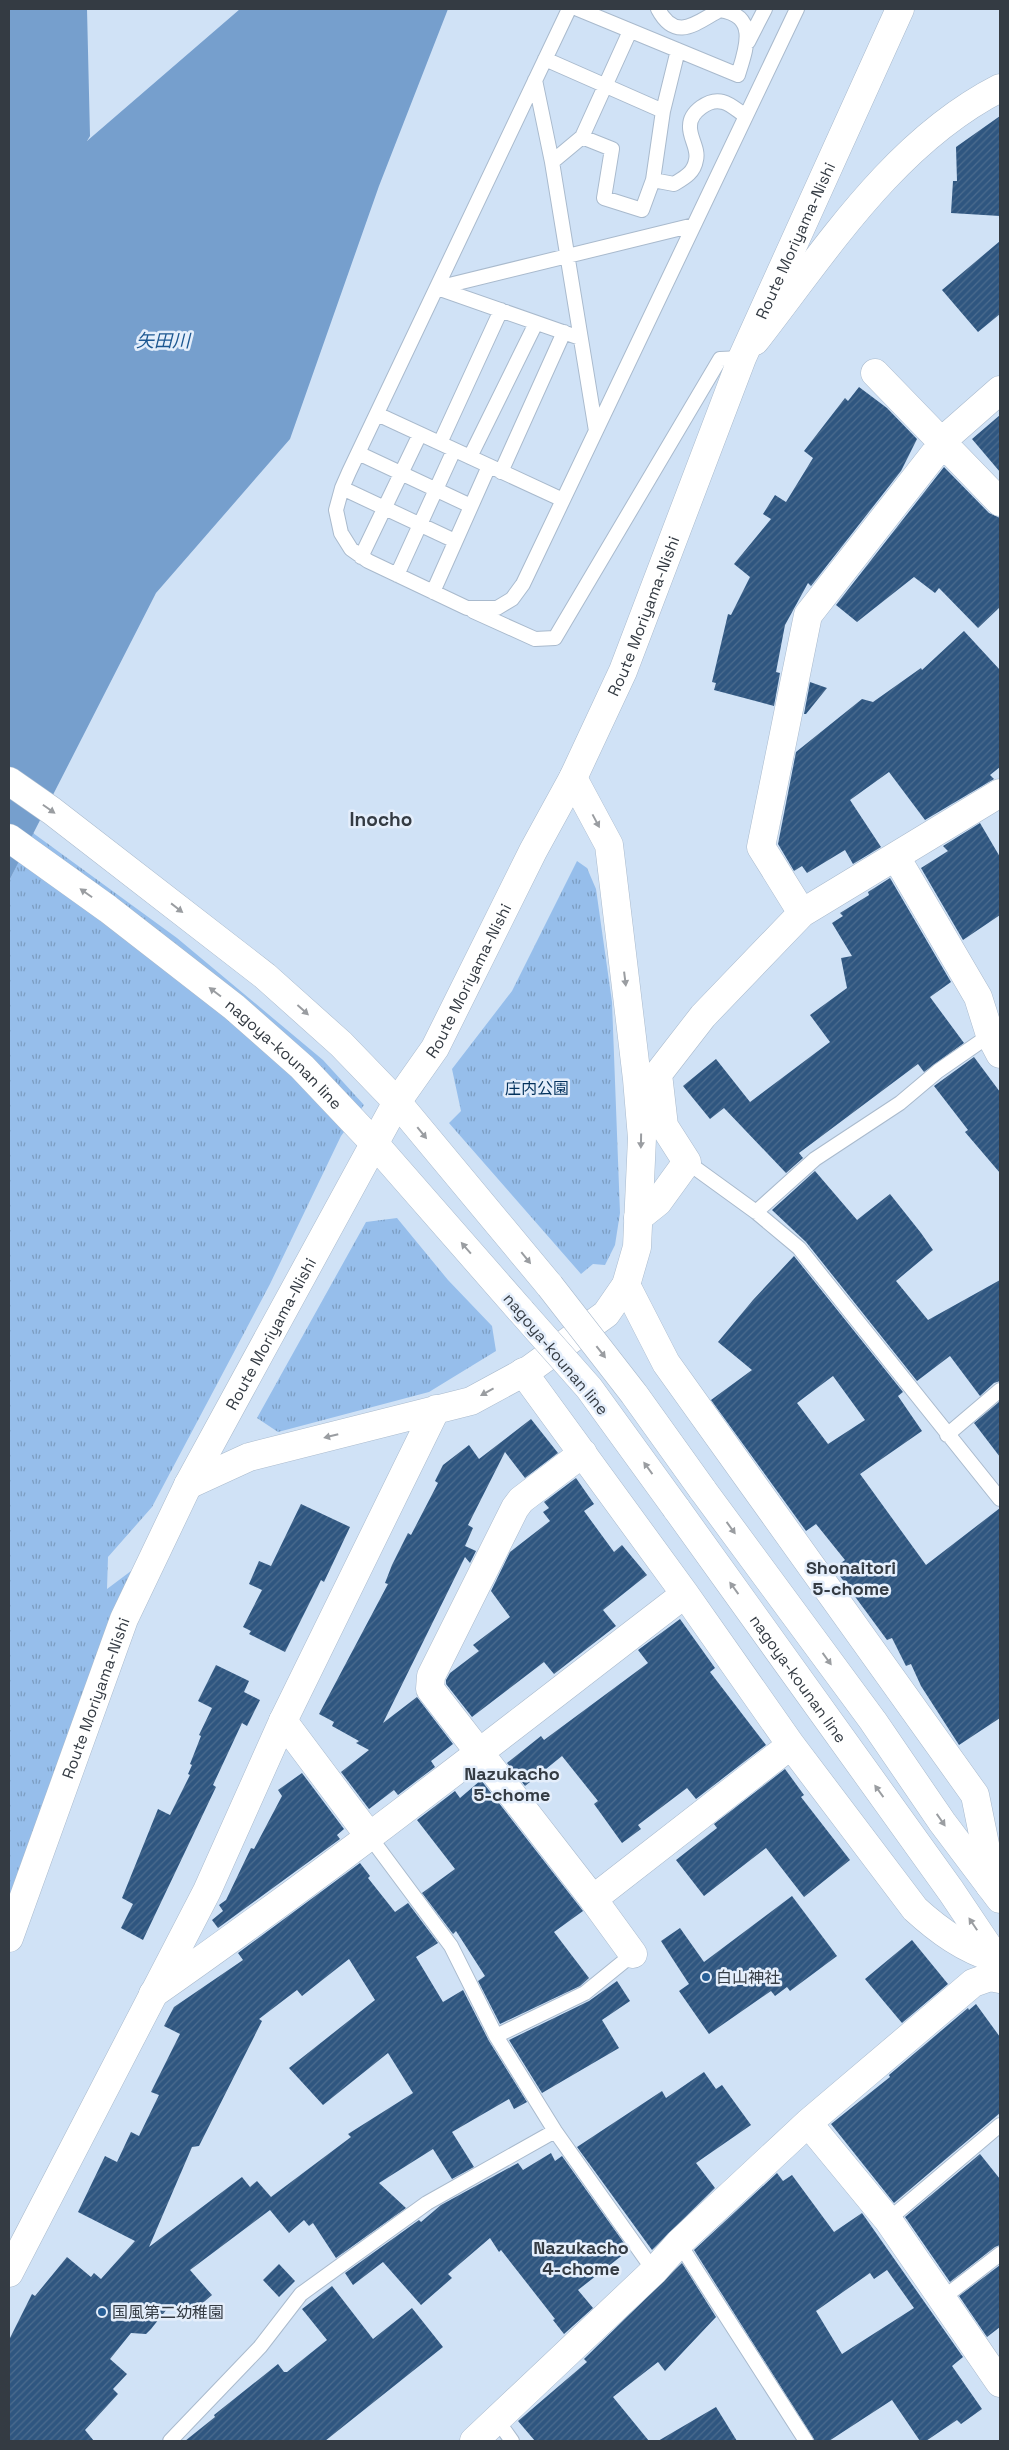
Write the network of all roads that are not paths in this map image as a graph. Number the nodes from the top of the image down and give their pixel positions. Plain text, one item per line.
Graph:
1 (569, 9) edge
2 (578, 9) edge
3 (658, 9) edge
4 (765, 9) edge
5 (797, 9) edge
6 (900, 9) edge
7 (630, 30) junction
8 (748, 42) junction
9 (678, 50) junction
10 (545, 59) junction
11 (535, 80) junction
12 (606, 86) junction
13 (1000, 88) edge
14 (663, 111) junction
15 (746, 116) junction
16 (582, 137) junction
17 (552, 162) junction
18 (653, 180) junction
19 (694, 225) junction
20 (566, 257) junction
21 (438, 288) junction
22 (501, 310) junction
23 (536, 323) junction
24 (564, 332) junction
25 (580, 338) junction
26 (742, 358) junction
27 (875, 373) dead end
28 (1000, 390) edge
29 (376, 414) junction
30 (596, 431) junction
31 (420, 434) junction
32 (440, 443) junction
33 (943, 443) junction
34 (454, 450) junction
35 (358, 453) junction
36 (470, 458) junction
37 (495, 469) junction
38 (401, 474) junction
39 (342, 488) junction
40 (436, 490) junction
41 (563, 500) junction
42 (1000, 502) edge
43 (471, 506) junction
44 (385, 508) junction
45 (420, 525) junction
46 (455, 541) junction
47 (361, 556) junction
48 (397, 575) junction
49 (433, 592) junction
50 (467, 608) junction
51 (573, 778) junction
52 (9, 781) edge
53 (1000, 793) edge
54 (9, 838) edge
55 (896, 857) junction
56 (802, 912) junction
57 (997, 1039) edge
58 (397, 1102) junction
59 (374, 1143) junction
60 (687, 1162) junction
61 (756, 1212) junction
62 (638, 1218) junction
63 (626, 1285) junction
64 (523, 1372) junction
65 (1000, 1390) edge
66 (436, 1409) junction
67 (947, 1434) junction
68 (583, 1453) junction
69 (188, 1485) junction
70 (1000, 1499) edge
71 (685, 1594) junction
72 (284, 1720) junction
73 (791, 1745) junction
74 (478, 1752) junction
75 (370, 1838) junction
76 (995, 1893) edge
77 (593, 1899) junction
78 (9, 1938) edge
79 (633, 1954) joint
80 (999, 1967) edge
81 (153, 1994) junction
82 (496, 2036) junction
83 (808, 2123) junction
84 (1000, 2125) edge
85 (555, 2131) junction
86 (888, 2220) junction
87 (679, 2243) junction
88 (1000, 2254) edge
89 (654, 2271) junction
90 (9, 2273) edge
91 (943, 2298) junction
92 (1000, 2383) edge
93 (504, 2431) edge
94 (170, 2441) edge
95 (474, 2441) edge
96 (806, 2441) edge

1 - 10 lane
2 - 7 lane
3 - 8 lane
4 - 8 lane
5 - 15 lane
6 - 26 street, Route Moriyama-Nishi
7 - 9 lane
7 - 12 lane
8 - 9 lane
9 - 14 lane
10 - 11 lane
10 - 12 lane
11 - 17 lane
11 - 21 lane
12 - 14 lane
12 - 16 lane
13 - 26 street
14 - 18 lane
15 - 18 lane
15 - 19 lane
16 - 17 lane
16 - 18 lane
17 - 20 lane
19 - 20 lane
19 - 30 lane
20 - 21 lane
20 - 25 lane
21 - 22 lane
21 - 29 lane
22 - 23 lane
22 - 32 lane
23 - 24 lane
23 - 36 lane
24 - 25 lane
24 - 37 lane
25 - 30 lane
26 - 50 lane
26 - 51 street, Route Moriyama-Nishi
27 - 33 street
28 - 33 street
29 - 31 lane
29 - 35 lane
30 - 41 lane
31 - 32 lane
31 - 38 lane
32 - 34 lane
33 - 42 street
33 - 56 street
34 - 36 lane
34 - 40 lane
35 - 38 lane
35 - 39 lane
36 - 37 lane
37 - 41 lane
37 - 43 lane
38 - 40 lane
38 - 44 lane
39 - 44 lane
39 - 47 lane
40 - 43 lane
40 - 45 lane
41 - 50 lane
43 - 46 lane
44 - 45 lane
44 - 47 lane
45 - 46 lane
45 - 48 lane
46 - 49 lane
47 - 48 lane
48 - 49 lane
49 - 50 lane
51 - 58 street, Route Moriyama-Nishi
51 -> 62 street
52 -> 58 street, nagoya-kounan line
53 - 55 street
59 -> 54 street, nagoya-kounan line
55 - 56 street
55 - 57 street
56 - 60 street
57 - 61 lane
58 - 59 street, Route Moriyama-Nishi
58 -> 76 street, nagoya-kounan line, bridge
59 - 69 street, Route Moriyama-Nishi
80 -> 59 street, nagoya-kounan line, bridge
60 - 61 lane
60 - 62 street
61 - 67 lane
62 - 63 street
63 - 64 street
63 - 76 street
64 -> 66 street
64 - 68 street
65 - 67 lane
66 -> 69 street
66 - 72 street
67 - 70 lane
68 - 71 street
68 - 74 street
69 - 78 street, Route Moriyama-Nishi
71 - 73 street
71 - 74 street
72 - 75 street
72 - 81 street
73 - 77 street
73 - 80 street
74 - 75 street
74 - 77 street
75 - 81 street
75 - 82 lane
77 - 79 street
79 - 82 lane
80 - 83 street
81 - 90 street
82 - 85 lane
83 - 86 street
83 - 87 street
84 - 86 lane
85 - 89 lane
85 - 94 lane
86 - 91 street
87 - 89 street
87 - 96 lane
88 - 91 lane
89 - 93 street
91 - 92 street
93 - 95 street

